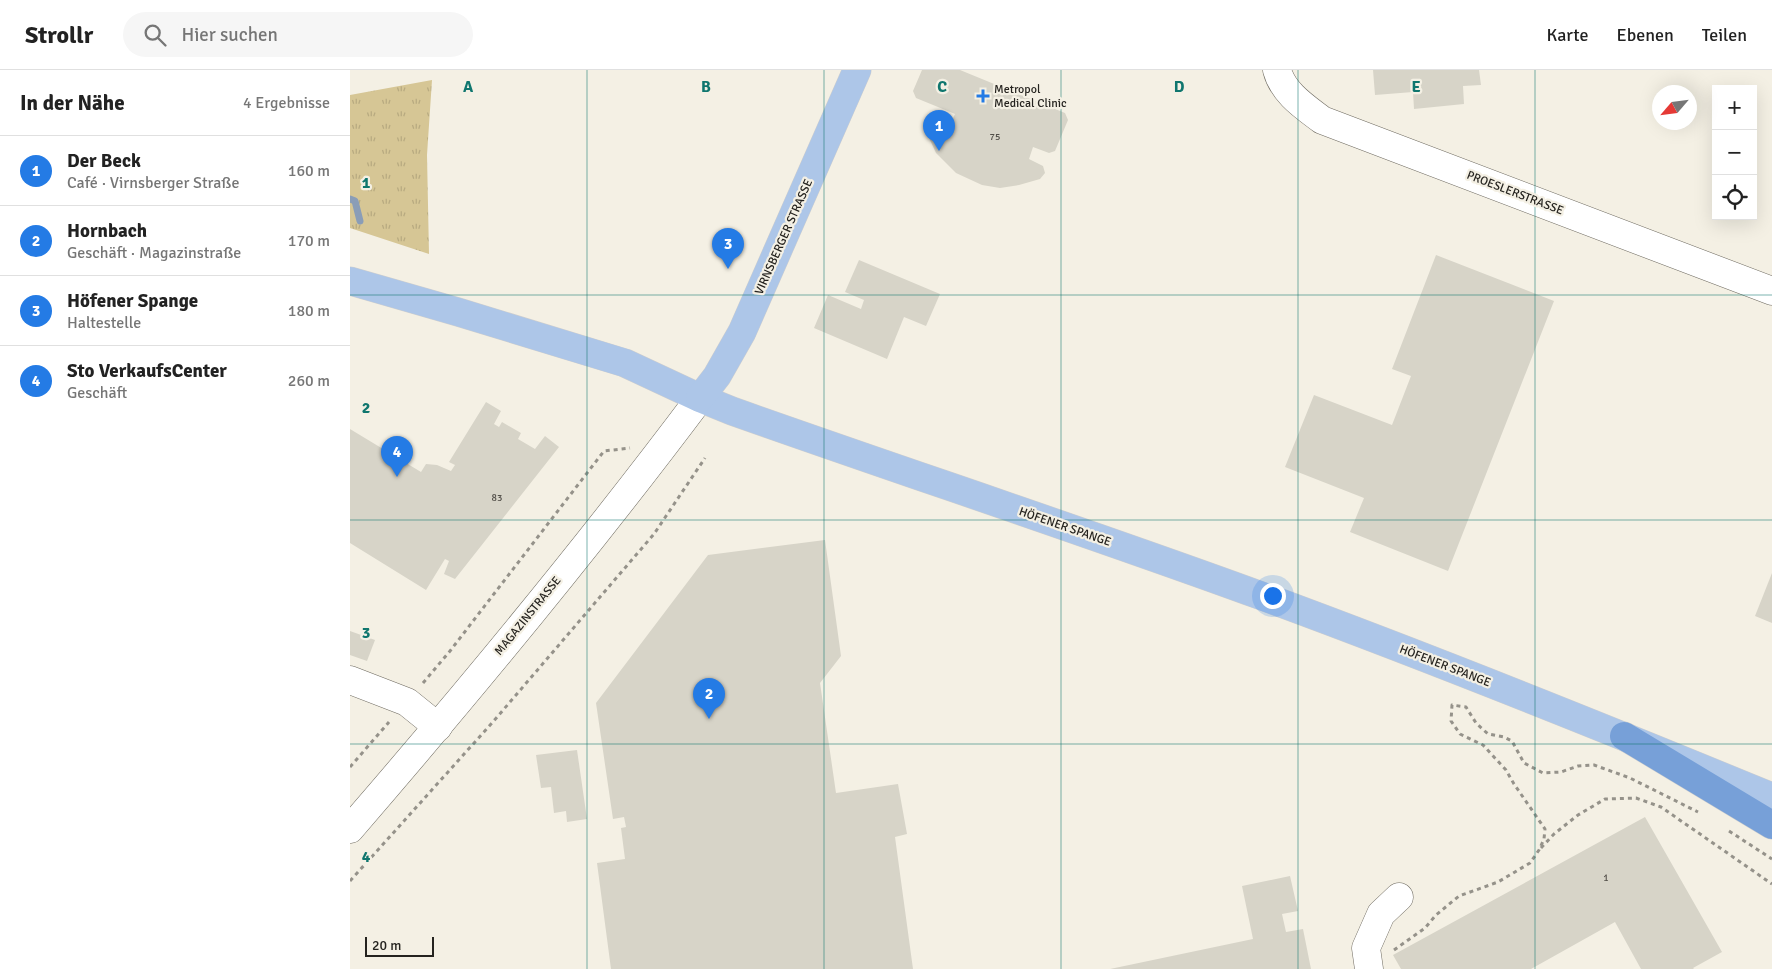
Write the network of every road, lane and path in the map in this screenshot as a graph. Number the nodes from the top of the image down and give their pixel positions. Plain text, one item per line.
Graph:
1 (857, 70) edge
2 (1277, 70) edge
3 (350, 281) edge
4 (1772, 291) edge
5 (700, 398) junction
6 (604, 450) dead end
7 (705, 458) dead end
8 (350, 680) edge
9 (407, 702) junction
10 (438, 727) junction
11 (1624, 736) junction
12 (350, 767) edge
13 (1772, 797) edge
14 (1705, 816) dead end
15 (1772, 825) edge
16 (350, 829) edge
17 (1728, 831) dead end
18 (1539, 850) junction
19 (1772, 860) edge
20 (350, 881) edge
21 (1772, 884) edge
22 (1399, 897) dead end
23 (1392, 951) dead end
24 (1368, 969) edge

1 - 5 main road, VIRNSBERGER STRASSE
2 - 4 street, PROESLERSTRASSE
3 - 5 main road, HÖFENER SPANGE
5 - 10 street, MAGAZINSTRASSE
5 - 11 main road, HÖFENER SPANGE
6 - 9 path
7 - 20 path
8 - 9 street
9 - 10 street
9 - 12 path
10 - 16 street, MAGAZINSTRASSE
11 - 13 main road, HÖFENER SPANGE
11 - 15 highway
14 - 18 path
17 - 19 path
18 - 21 path
18 - 23 path
22 - 24 street

